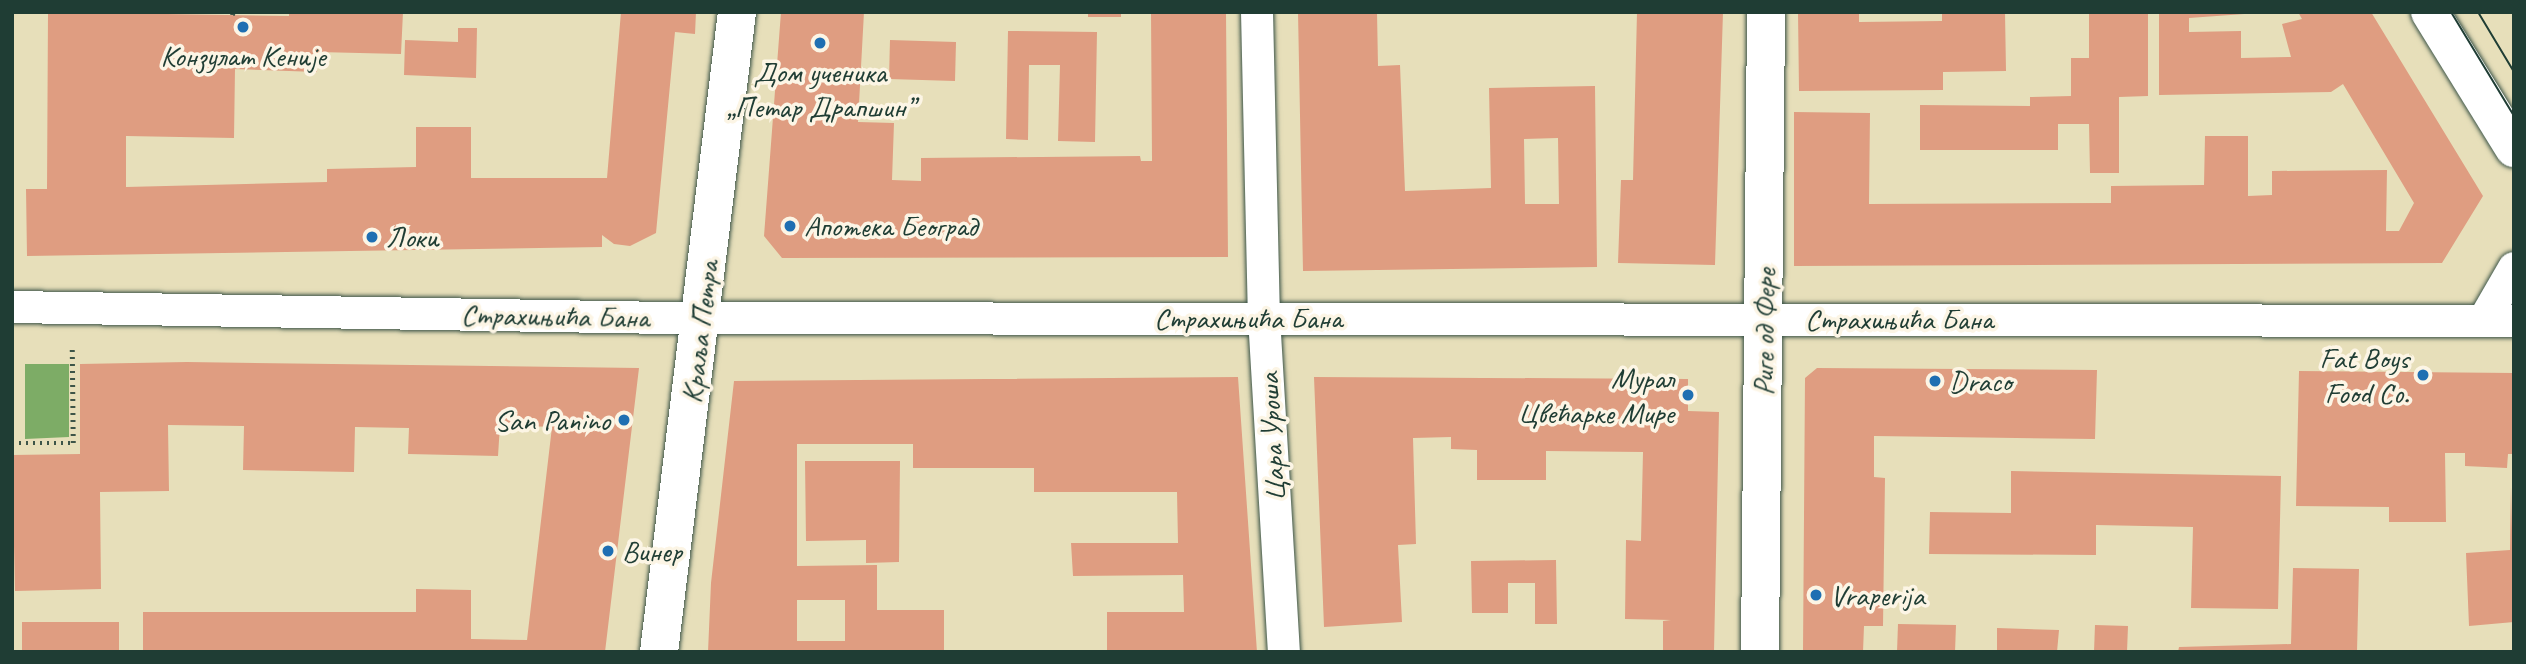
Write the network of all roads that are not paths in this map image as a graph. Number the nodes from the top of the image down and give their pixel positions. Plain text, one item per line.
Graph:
1 (737, 12) edge
2 (1257, 12) edge
3 (1766, 12) edge
4 (2431, 12) edge
5 (2514, 148) edge
6 (2514, 268) edge
7 (12, 307) edge
8 (1264, 317) junction
9 (702, 318) junction
10 (1764, 319) junction
11 (2499, 320) edge
12 (659, 652) edge
13 (1284, 652) edge
14 (1759, 652) edge

1 - 9 street, Краља Петра
2 - 8 street, Цара Уроша
3 - 10 street, Риге од Фере
4 - 5 street
6 - 11 street, Страхињића Бана
7 - 9 street, Страхињића Бана
8 - 9 street, Страхињића Бана
8 - 10 street, Страхињића Бана
8 - 13 street, Цара Уроша
9 - 12 street, Краља Петра
10 - 11 street, Страхињића Бана
10 - 14 street, Риге од Фере

